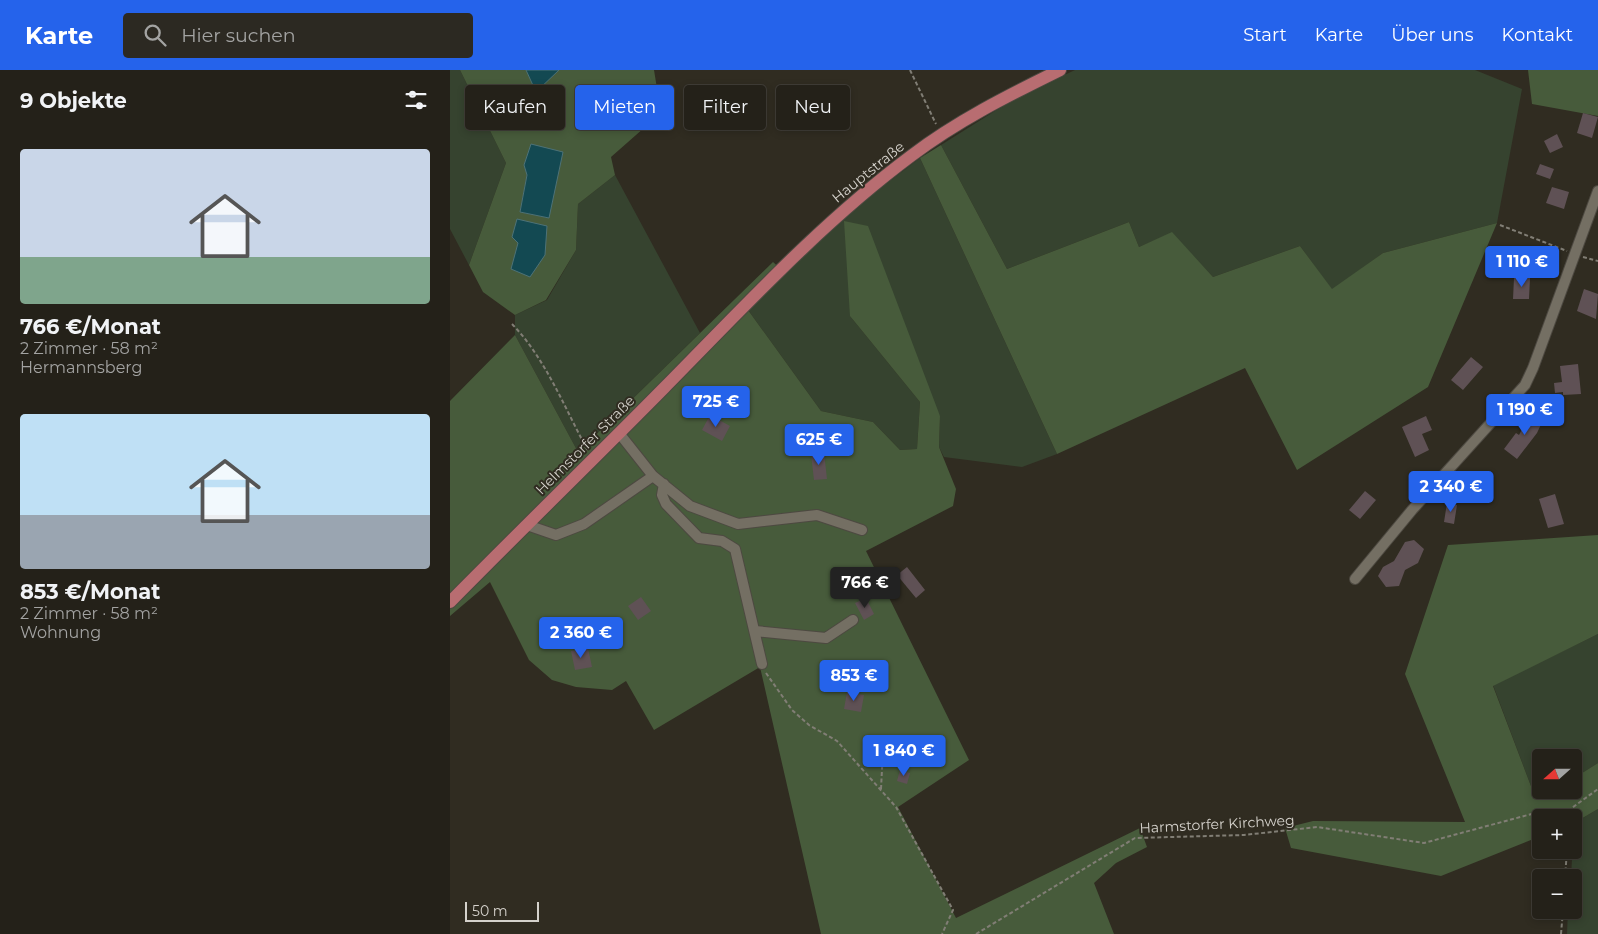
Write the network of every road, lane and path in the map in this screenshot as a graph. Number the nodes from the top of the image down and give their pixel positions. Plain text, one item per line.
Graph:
1 (910, 70) edge
2 (1060, 70) edge
3 (942, 135) junction
4 (1598, 191) edge
5 (1500, 225) dead end
6 (1575, 254) junction
7 (1598, 261) edge
8 (742, 309) joint
9 (512, 324) dead end
10 (619, 433) junction
11 (593, 460) junction
12 (653, 476) junction
13 (664, 484) junction
14 (527, 524) junction
15 (862, 530) dead end
16 (1355, 579) dead end
17 (450, 602) edge
18 (853, 620) dead end
19 (755, 631) junction
20 (762, 664) joint
21 (883, 750) dead end
22 (881, 789) junction
23 (1598, 789) edge
24 (1570, 809) edge
25 (1532, 814) edge
26 (1562, 919) edge
27 (942, 934) edge
28 (976, 934) edge
29 (1561, 934) edge

1 - 3 path
2 - 3 main road, Hauptstraße
3 - 8 main road, Hauptstraße
4 - 6 street
5 - 6 path
6 - 7 path
6 - 16 street
8 - 10 main road, Helmstorfer Straße
9 - 11 path
10 - 11 main road, Helmstorfer Straße
10 - 12 street
11 - 14 main road, Helmstorfer Straße
12 - 13 street
12 - 14 street
13 - 15 street
13 - 19 street
14 - 17 main road, Helmstorfer Straße
18 - 19 street
19 - 20 street
20 - 22 path
21 - 22 path
22 - 27 path
23 - 24 path
25 - 28 path, Harmstorfer Kirchweg
26 - 29 path

